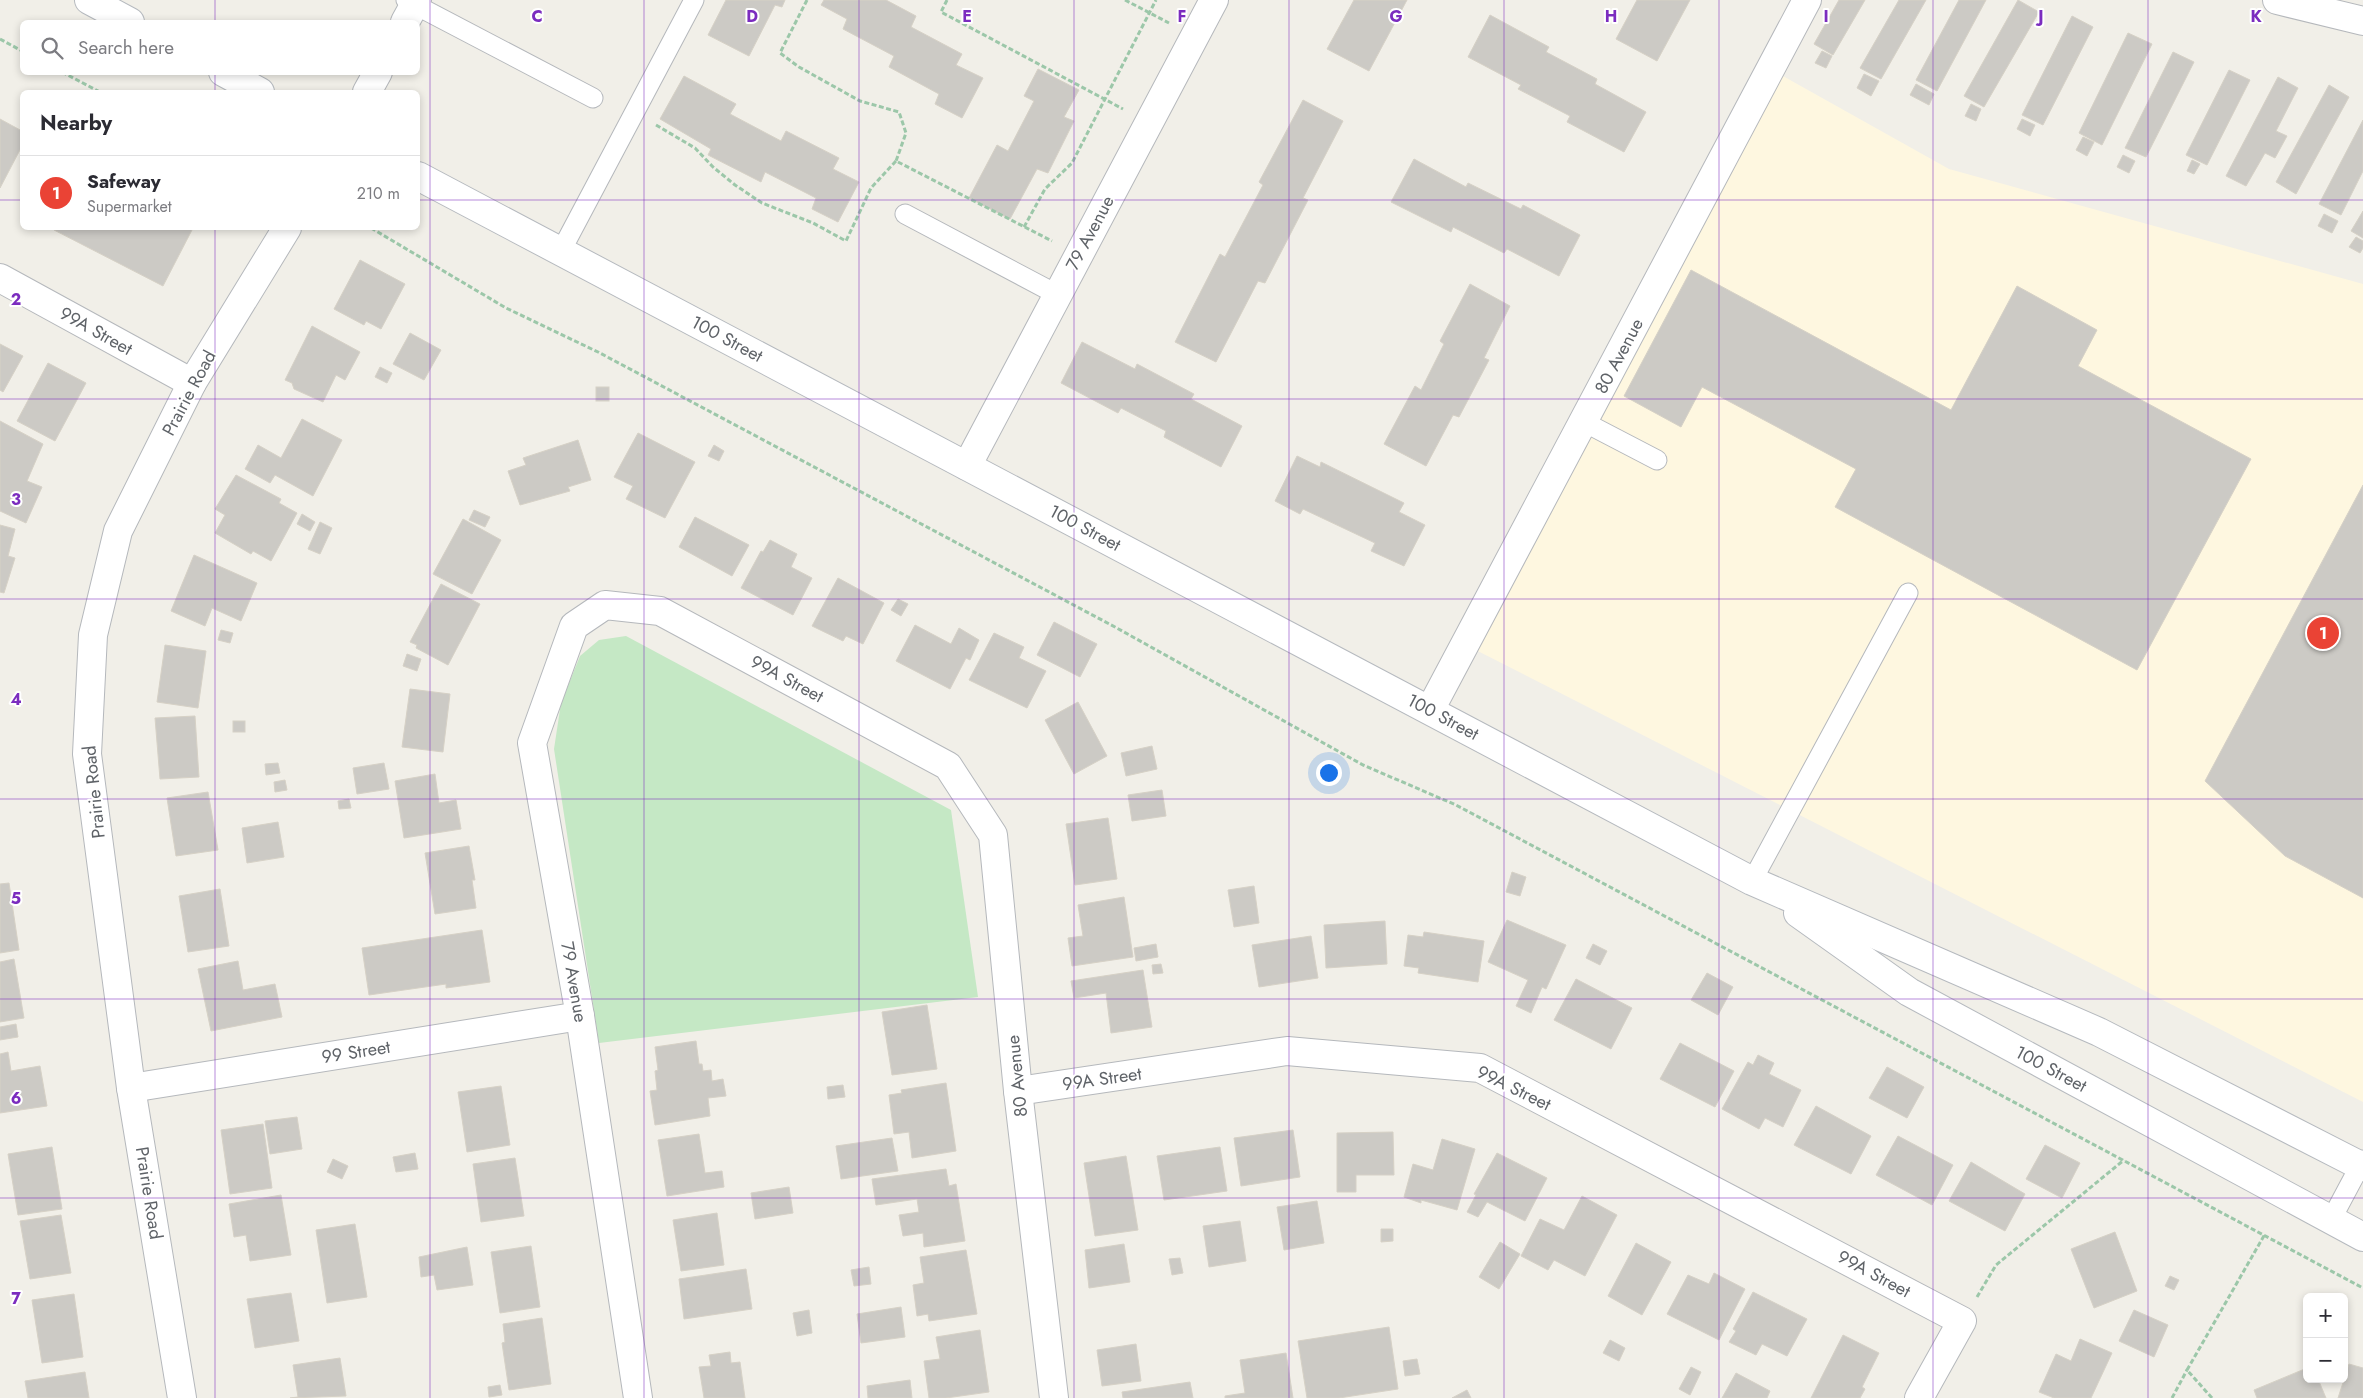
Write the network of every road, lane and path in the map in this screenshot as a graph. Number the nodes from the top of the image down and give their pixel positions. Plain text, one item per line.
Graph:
1 (89, 0) edge
2 (694, 0) edge
3 (807, 0) edge
4 (947, 0) edge
5 (1126, 0) edge
6 (1156, 0) edge
7 (1214, 0) edge
8 (1807, 0) edge
9 (2278, 0) edge
10 (411, 7) edge
11 (1150, 13) junction
12 (126, 20) edge
13 (2363, 21) edge
14 (1195, 36) junction
15 (0, 40) edge
16 (20, 50) edge
17 (68, 75) edge
18 (229, 75) edge
19 (376, 75) edge
20 (96, 90) edge
21 (256, 90) edge
22 (368, 90) edge
23 (593, 98) dead end
24 (1105, 100) junction
25 (634, 113) junction
26 (1149, 123) junction
27 (896, 161) junction
28 (420, 177) edge
29 (905, 214) dead end
30 (1024, 227) junction
31 (286, 230) edge
32 (374, 230) edge
33 (561, 251) junction
34 (1079, 255) junction
35 (0, 278) edge
36 (1058, 295) junction
37 (192, 383) junction
38 (1584, 422) junction
39 (1657, 460) dead end
40 (967, 466) junction
41 (1908, 593) dead end
42 (620, 607) joint
43 (1430, 710) junction
44 (948, 766) joint
45 (1752, 881) junction
46 (580, 1016) junction
47 (132, 1088) junction
48 (1018, 1091) junction
49 (2124, 1160) junction
50 (2362, 1164) edge
51 (2331, 1220) junction
52 (2265, 1234) junction
53 (2363, 1237) edge
54 (2363, 1288) edge
55 (1962, 1321) junction
56 (2187, 1370) junction
57 (182, 1398) edge
58 (638, 1398) edge
59 (1054, 1398) edge
60 (1919, 1398) edge
61 (2172, 1398) edge
62 (2212, 1398) edge

1 - 12 street
2 - 25 lane
3 - 27 path
4 - 24 path
5 - 11 path
6 - 11 path
7 - 14 street, 79 Avenue
8 - 38 street, 80 Avenue
9 - 13 street
10 - 23 lane
11 - 14 path
11 - 24 path
14 - 26 street, 79 Avenue
15 - 16 path
17 - 20 path
18 - 21 street
19 - 22 street
24 - 26 path
24 - 30 path
25 - 27 path
25 - 33 lane
26 - 34 street, 79 Avenue
27 - 30 path
28 - 33 street, 100 Street
29 - 36 lane
30 - 34 path
31 - 37 street, Prairie Road
32 - 49 path
33 - 40 street, 100 Street
34 - 36 street, 79 Avenue
35 - 37 street, 99A Street
36 - 40 street, 79 Avenue
37 - 47 street, Prairie Road
38 - 39 lane
38 - 43 street, 80 Avenue
40 - 43 street, 100 Street
41 - 45 lane
42 - 44 street, 99A Street
42 - 46 street, 79 Avenue
43 - 45 street, 100 Street
44 - 48 street, 80 Avenue
45 - 50 street, 100 Street
45 - 51 street, 100 Street
46 - 47 street, 99 Street
46 - 58 street, 79 Avenue
47 - 57 street, Prairie Road
48 - 55 street, 99A Street
48 - 59 street, 80 Avenue
49 - 52 path
49 - 55 path
50 - 51 lane
51 - 53 street, 100 Street
52 - 54 path
52 - 56 path
55 - 60 street
56 - 61 path
56 - 62 path

